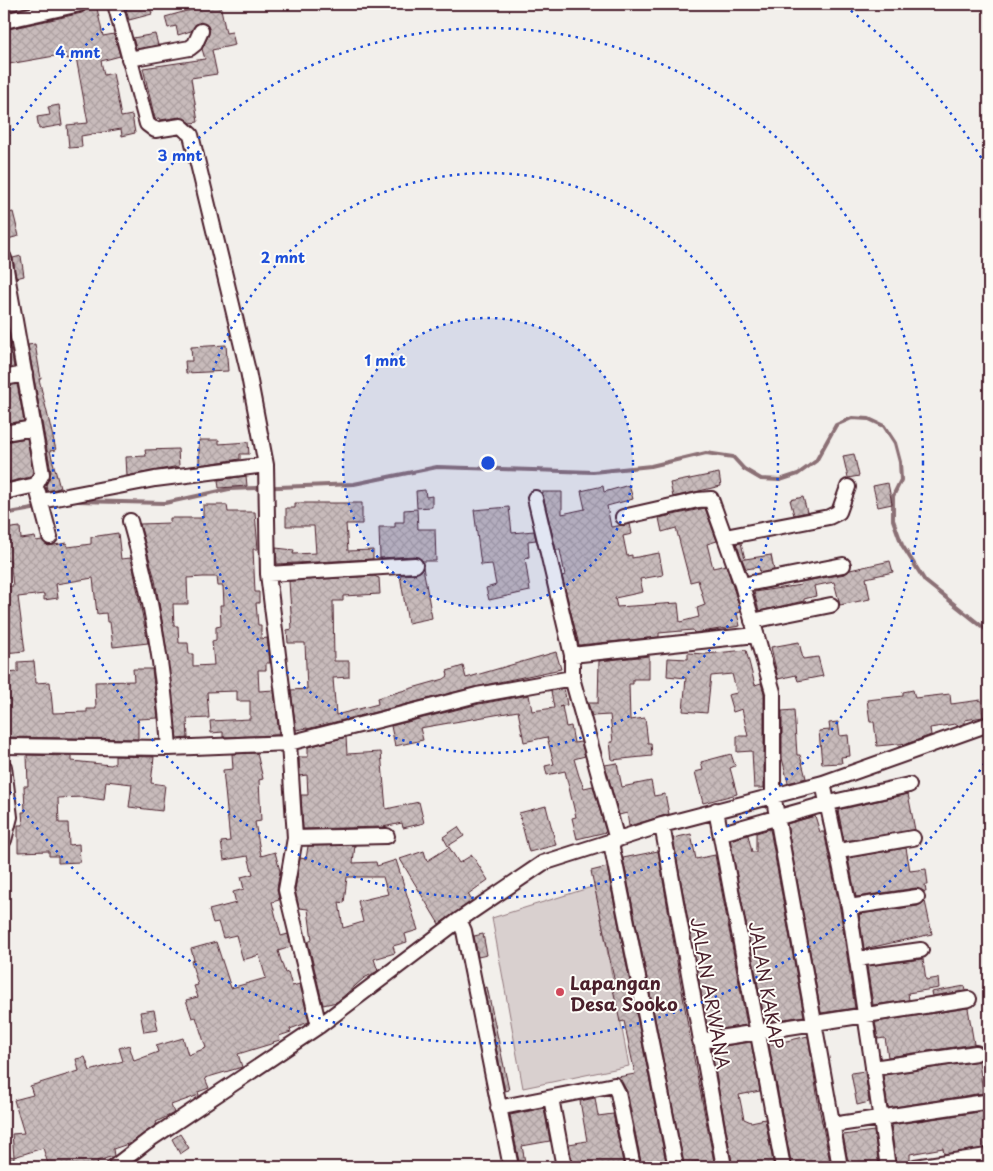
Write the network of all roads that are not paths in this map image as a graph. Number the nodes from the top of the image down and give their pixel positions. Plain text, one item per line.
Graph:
1 (80, 4) edge
2 (116, 4) edge
3 (4, 21) edge
4 (201, 31) dead end
5 (129, 58) junction
6 (5, 267) edge
7 (10, 325) edge
8 (25, 374) junction
9 (4, 378) edge
10 (34, 428) junction
11 (4, 433) edge
12 (266, 465) junction
13 (36, 485) junction
14 (848, 487) dead end
15 (4, 492) edge
16 (535, 498) dead end
17 (42, 506) junction
18 (623, 516) dead end
19 (130, 521) dead end
20 (50, 537) dead end
21 (725, 537) junction
22 (415, 565) dead end
23 (843, 565) dead end
24 (268, 574) junction
25 (742, 585) junction
26 (831, 605) dead end
27 (754, 628) junction
28 (572, 655) junction
29 (572, 678) junction
30 (989, 724) edge
31 (289, 743) junction
32 (4, 746) edge
33 (169, 748) junction
34 (4, 767) edge
35 (823, 782) junction
36 (909, 785) dead end
37 (773, 794) junction
38 (829, 803) junction
39 (716, 810) junction
40 (777, 818) junction
41 (662, 825) junction
42 (722, 833) junction
43 (387, 836) dead end
44 (295, 838) junction
45 (913, 838) dead end
46 (4, 840) edge
47 (614, 842) junction
48 (839, 851) junction
49 (917, 897) dead end
50 (849, 907) junction
51 (459, 920) junction
52 (921, 950) dead end
53 (856, 959) junction
54 (968, 998) dead end
55 (865, 1015) junction
56 (813, 1023) junction
57 (319, 1026) junction
58 (756, 1033) junction
59 (700, 1041) junction
60 (976, 1054) dead end
61 (873, 1068) junction
62 (551, 1098) junction
63 (986, 1102) dead end
64 (498, 1108) junction
65 (880, 1118) junction
66 (832, 1125) junction
67 (987, 1156) dead end
68 (114, 1167) edge
69 (511, 1167) edge
70 (564, 1167) edge
71 (633, 1167) edge
72 (676, 1167) edge
73 (724, 1167) edge
74 (783, 1167) edge
75 (840, 1167) edge
76 (888, 1167) edge
77 (915, 1167) edge

1 - 3 street
2 - 5 street
4 - 5 street
5 - 12 street
6 - 7 street
7 - 8 street
8 - 9 street
8 - 10 street
10 - 11 street
10 - 13 street
12 - 17 street
12 - 24 street
13 - 15 street
13 - 17 street
14 - 21 street
16 - 28 street
17 - 20 street
18 - 21 street
19 - 33 street
21 - 25 street
22 - 24 street
23 - 25 street
24 - 31 street
25 - 27 street
26 - 27 street
27 - 28 street
27 - 37 street
28 - 29 street
29 - 31 street
29 - 47 street
30 - 35 street
31 - 33 street
31 - 44 street
32 - 33 street
34 - 46 street
35 - 37 street
35 - 38 street
36 - 38 street
37 - 39 street
37 - 40 street
38 - 40 street
38 - 48 street
39 - 41 street
39 - 42 street, JALAN KAKAP
40 - 42 street
40 - 56 street
41 - 47 street
41 - 59 street, JALAN ARWANA
42 - 58 street, JALAN KAKAP
43 - 44 street
44 - 57 street
45 - 48 street
47 - 51 street
47 - 72 street
48 - 50 street
49 - 50 street
50 - 53 street
51 - 57 street
51 - 64 street
52 - 53 street
53 - 55 street
54 - 55 street
55 - 56 street
55 - 61 street
56 - 58 street
56 - 66 street
57 - 68 street
58 - 59 street
58 - 74 street, JALAN KAKAP
59 - 73 street, JALAN ARWANA
60 - 61 street
61 - 65 street
62 - 64 street
62 - 70 street
62 - 71 street
63 - 65 street
64 - 69 street
65 - 66 street
65 - 76 street
66 - 75 street
67 - 77 street

